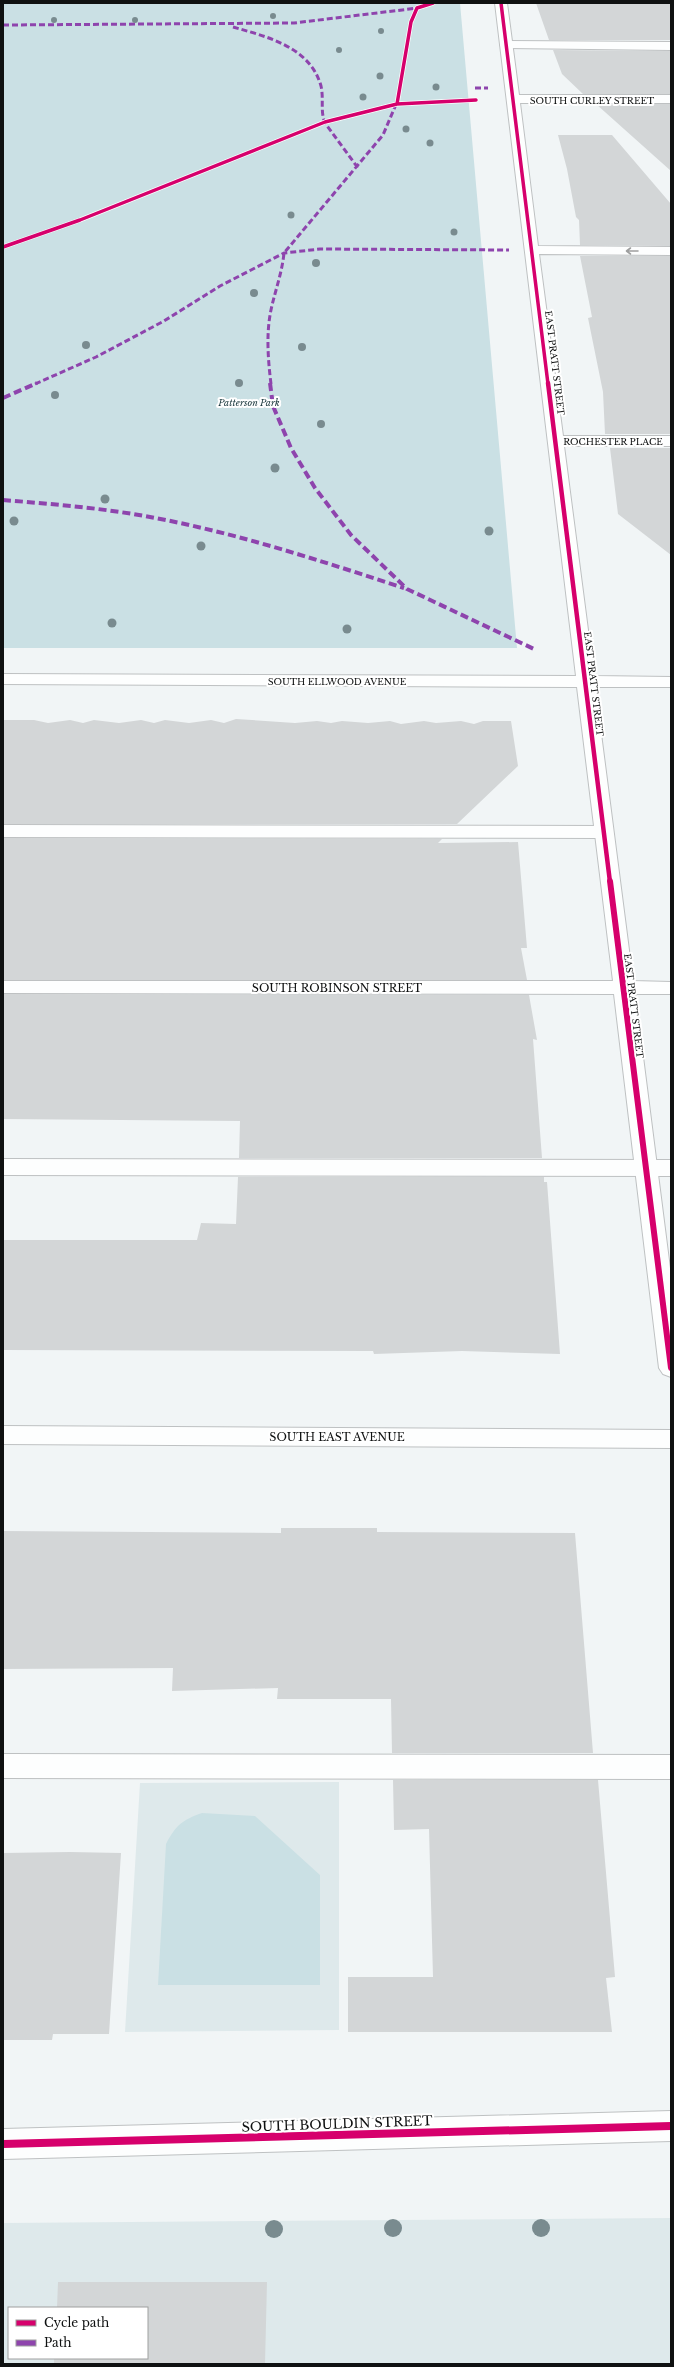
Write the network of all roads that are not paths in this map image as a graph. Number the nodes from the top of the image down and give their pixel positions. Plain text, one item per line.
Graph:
1 (501, 3) edge
2 (506, 45) junction
3 (671, 46) edge
4 (513, 100) junction
5 (671, 100) edge
6 (532, 250) junction
7 (671, 251) edge
8 (555, 441) junction
9 (671, 441) edge
10 (3, 679) edge
11 (586, 682) junction
12 (671, 682) edge
13 (3, 831) edge
14 (604, 832) junction
15 (3, 987) edge
16 (623, 988) junction
17 (671, 988) edge
18 (3, 1167) edge
19 (645, 1168) junction
20 (671, 1168) edge
21 (671, 1368) edge
22 (3, 1435) edge
23 (671, 1439) edge
24 (3, 1766) edge
25 (671, 1767) edge
26 (671, 2126) edge
27 (3, 2144) edge

1 - 2 street, EAST PRATT STREET
2 - 3 street
2 - 4 street, EAST PRATT STREET
4 - 5 street, SOUTH CURLEY STREET
4 - 6 street, EAST PRATT STREET
7 -> 6 street
6 - 8 street, EAST PRATT STREET
8 - 9 street, ROCHESTER PLACE
8 - 11 street, EAST PRATT STREET
10 - 11 street, SOUTH ELLWOOD AVENUE
11 - 12 street, SOUTH ELLWOOD AVENUE
11 - 14 street, EAST PRATT STREET
13 - 14 street
14 - 16 street, EAST PRATT STREET
15 - 16 street, SOUTH ROBINSON STREET
16 - 17 street, SOUTH ROBINSON STREET
16 - 19 street, EAST PRATT STREET
18 - 19 street
19 - 20 street
19 - 21 street, EAST PRATT STREET
22 - 23 street, SOUTH EAST AVENUE
24 - 25 street
26 - 27 street, SOUTH BOULDIN STREET

